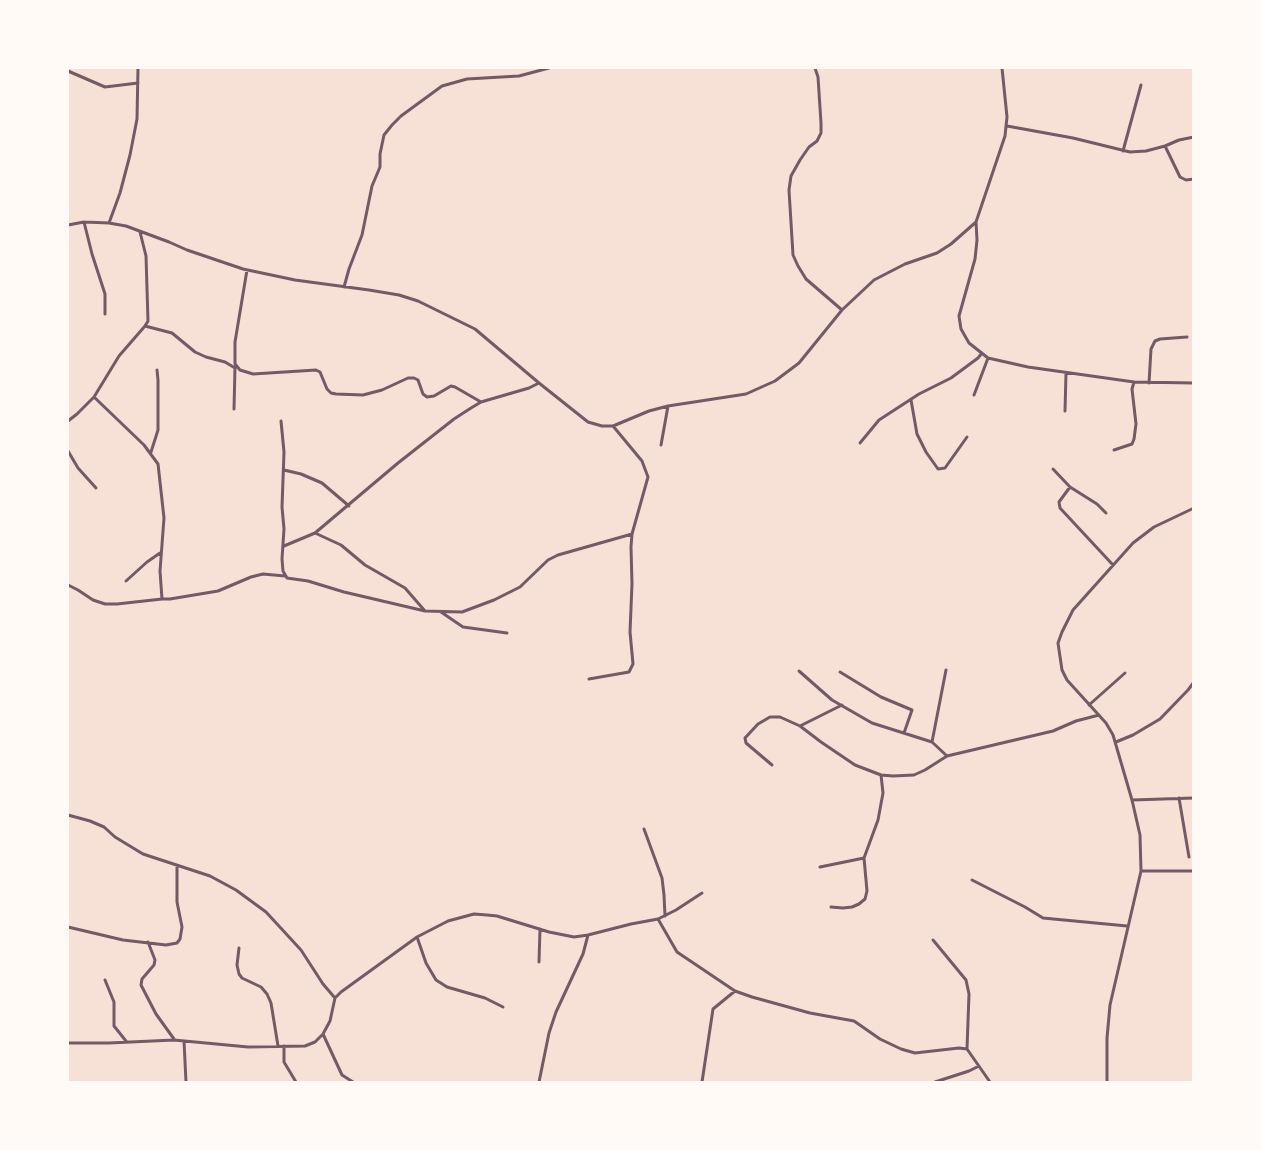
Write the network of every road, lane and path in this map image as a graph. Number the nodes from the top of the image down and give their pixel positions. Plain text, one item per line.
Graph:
1 (138, 68) edge
2 (549, 68) edge
3 (816, 68) edge
4 (1002, 68) edge
5 (68, 71) edge
6 (138, 83) junction
7 (1140, 85) dead end
8 (1007, 126) junction
9 (1194, 137) edge
10 (1164, 146) junction
11 (1123, 151) junction
12 (1194, 179) edge
13 (84, 222) junction
14 (976, 222) junction
15 (109, 223) junction
16 (68, 225) edge
17 (140, 231) junction
18 (247, 270) junction
19 (344, 288) junction
20 (842, 310) junction
21 (104, 314) dead end
22 (145, 326) junction
23 (1187, 337) dead end
24 (982, 353) junction
25 (988, 358) junction
26 (235, 366) junction
27 (156, 370) dead end
28 (1066, 373) junction
29 (1134, 382) junction
30 (1149, 383) junction
31 (1194, 383) edge
32 (539, 384) junction
33 (974, 395) dead end
34 (94, 397) junction
35 (911, 400) junction
36 (481, 402) junction
37 (668, 406) junction
38 (234, 409) dead end
39 (1065, 411) dead end
40 (68, 421) edge
41 (281, 421) dead end
42 (613, 426) junction
43 (967, 437) dead end
44 (860, 443) dead end
45 (661, 445) dead end
46 (1114, 450) dead end
47 (68, 451) edge
48 (151, 452) junction
49 (1053, 469) dead end
50 (284, 470) junction
51 (1070, 487) junction
52 (96, 488) dead end
53 (349, 506) junction
54 (1194, 508) edge
55 (1106, 513) dead end
56 (315, 533) junction
57 (632, 534) junction
58 (284, 546) junction
59 (161, 553) junction
60 (1113, 565) junction
61 (285, 576) junction
62 (126, 581) dead end
63 (68, 585) edge
64 (162, 598) junction
65 (425, 611) junction
66 (440, 612) junction
67 (507, 633) dead end
68 (946, 670) dead end
69 (799, 671) dead end
70 (840, 672) dead end
71 (1125, 673) dead end
72 (589, 680) dead end
73 (1194, 682) edge
74 (843, 705) junction
75 (1089, 705) junction
76 (1099, 715) junction
77 (800, 726) junction
78 (904, 734) junction
79 (932, 742) junction
80 (1116, 742) junction
81 (947, 756) junction
82 (772, 765) dead end
83 (881, 775) junction
84 (1179, 798) junction
85 (1194, 798) edge
86 (1132, 800) junction
87 (68, 815) edge
88 (644, 829) dead end
89 (1189, 857) dead end
90 (864, 858) junction
91 (177, 865) junction
92 (820, 867) dead end
93 (1141, 871) junction
94 (1194, 871) edge
95 (972, 880) dead end
96 (702, 893) dead end
97 (830, 906) dead end
98 (665, 916) junction
99 (658, 919) junction
100 (1127, 926) junction
101 (68, 927) edge
102 (540, 929) junction
103 (588, 935) junction
104 (417, 937) junction
105 (933, 940) dead end
106 (148, 942) junction
107 (239, 948) dead end
108 (539, 962) dead end
109 (105, 980) dead end
110 (736, 990) junction
111 (335, 998) junction
112 (503, 1007) dead end
113 (323, 1034) junction
114 (174, 1040) junction
115 (184, 1041) junction
116 (126, 1042) junction
117 (68, 1043) edge
118 (278, 1046) junction
119 (284, 1046) junction
120 (968, 1049) junction
121 (979, 1066) junction
122 (186, 1082) edge
123 (296, 1082) edge
124 (353, 1082) edge
125 (539, 1082) edge
126 (702, 1082) edge
127 (934, 1082) edge
128 (990, 1082) edge
129 (1107, 1082) edge

1 - 6 street
2 - 19 street
3 - 20 street
4 - 8 street
5 - 6 street
6 - 15 street
7 - 11 street
8 - 11 street
8 - 14 street
9 - 10 street
10 - 11 street
10 - 12 street
13 - 15 street
13 - 16 street
13 - 21 street
14 - 20 street
14 - 24 street
15 - 17 street
17 - 18 street
17 - 22 street
18 - 19 street
18 - 26 street
19 - 32 street
20 - 37 street
22 - 26 street
22 - 34 street
23 - 30 street
24 - 25 street
24 - 35 street
25 - 28 street
25 - 33 street
26 - 36 street
26 - 38 street
27 - 48 street
28 - 29 street
28 - 39 street
29 - 30 street
29 - 46 street
30 - 31 street
32 - 36 street
32 - 42 street
34 - 40 street
34 - 48 street
35 - 43 street
35 - 44 street
36 - 53 street
37 - 42 street
37 - 45 street
41 - 50 street
42 - 57 street
47 - 52 street
48 - 59 street
49 - 51 street
50 - 53 street
50 - 58 street
51 - 55 street
51 - 60 street
53 - 56 street
54 - 60 street
56 - 58 street
56 - 65 street
57 - 66 street
57 - 72 street
58 - 61 street
59 - 62 street
59 - 64 street
60 - 75 street
61 - 64 street
61 - 65 street
63 - 64 street
65 - 66 street
66 - 67 street
68 - 79 street
69 - 74 street
70 - 78 street
71 - 75 street
73 - 80 street
74 - 77 street
74 - 78 street
75 - 76 street
76 - 80 street
76 - 81 street
77 - 82 street
77 - 83 street
78 - 79 street
79 - 81 street
80 - 86 street
81 - 83 street
83 - 90 street
84 - 85 street
84 - 86 street
84 - 89 street
86 - 93 street
87 - 91 street
88 - 98 street
90 - 92 street
90 - 97 street
91 - 106 street
91 - 111 street
93 - 94 street
93 - 100 street
95 - 100 street
96 - 98 street
98 - 99 street
99 - 103 street
99 - 110 street
100 - 129 street
101 - 106 street
102 - 103 street
102 - 104 street
102 - 108 street
103 - 125 street
104 - 111 street
104 - 112 street
105 - 120 street
106 - 114 street
107 - 118 street
109 - 116 street
110 - 120 street
110 - 126 street
111 - 113 street
113 - 119 street
113 - 124 street
114 - 115 street
114 - 116 street
115 - 118 street
115 - 122 street
116 - 117 street
118 - 119 street
119 - 123 street
120 - 121 street
121 - 127 street
121 - 128 street

